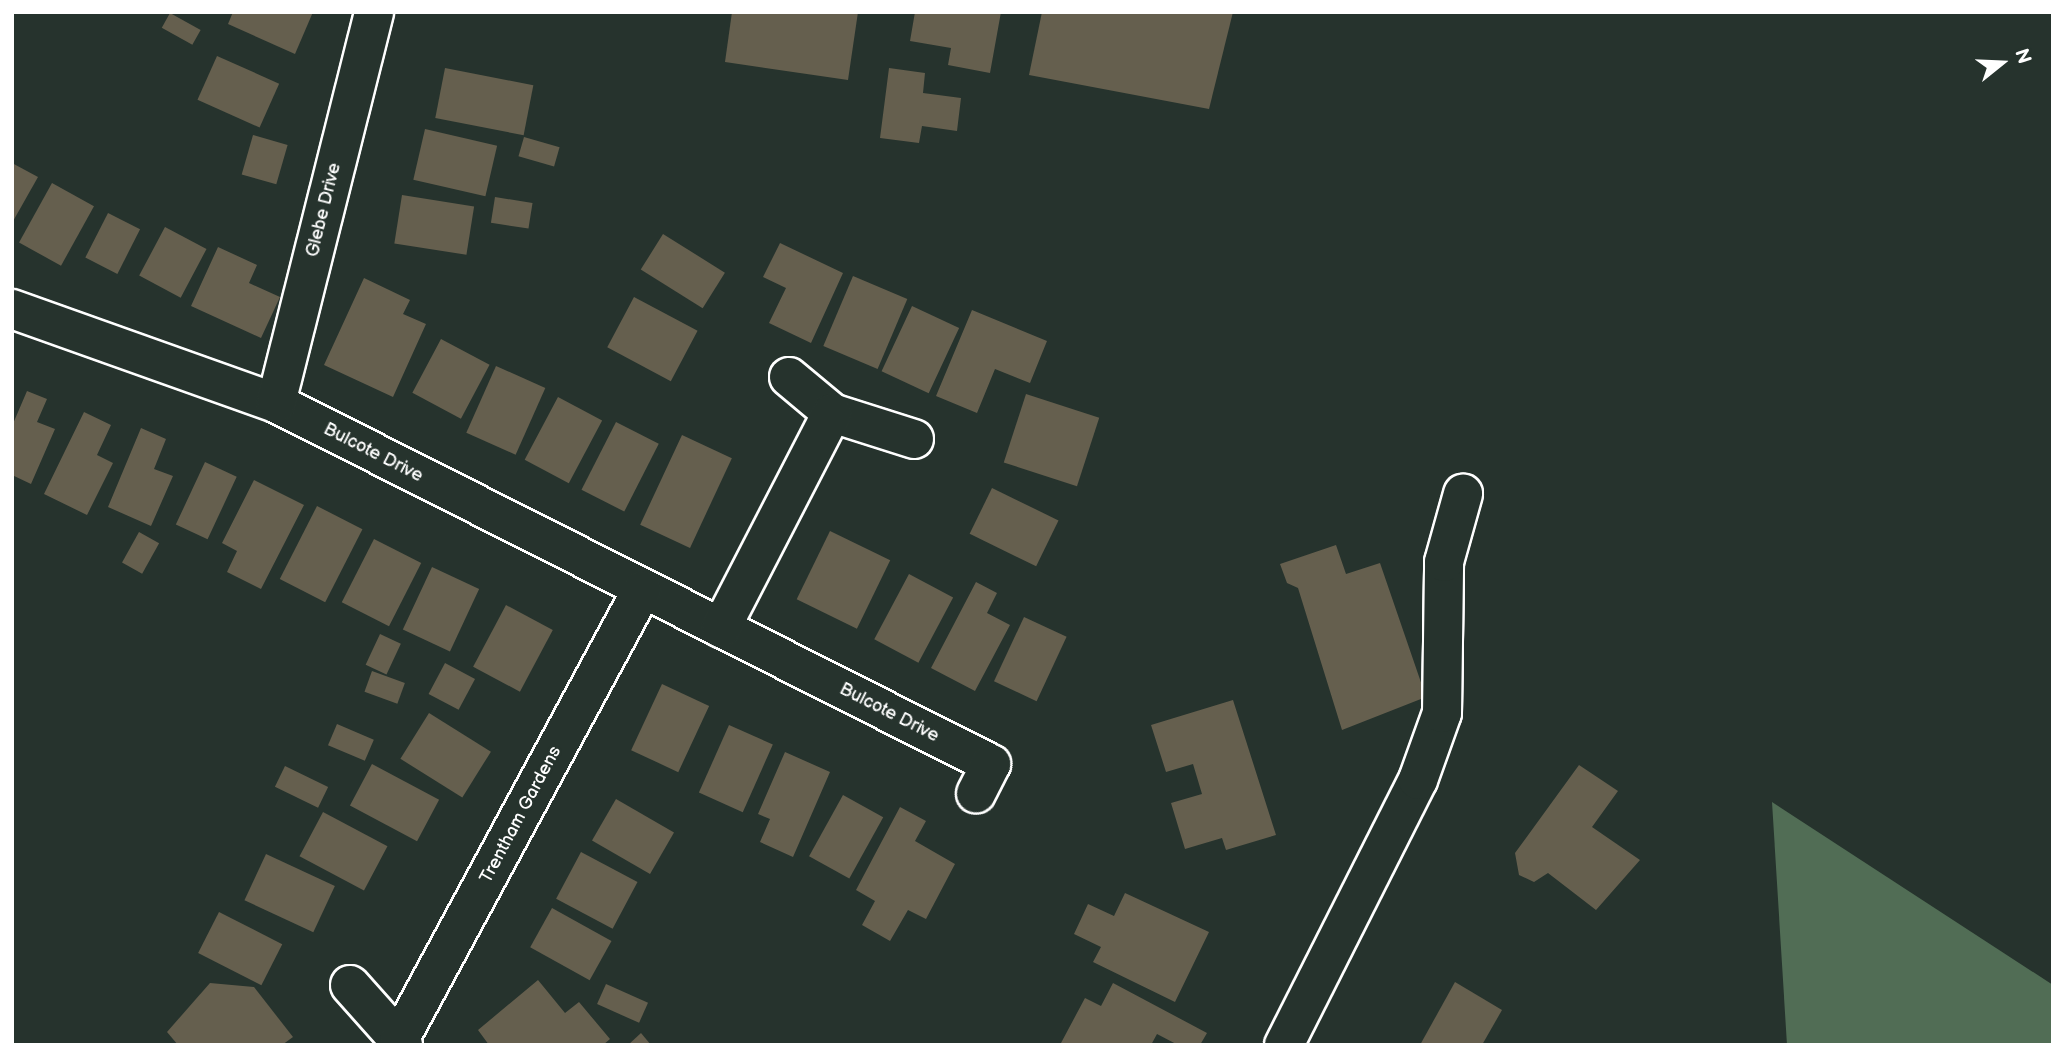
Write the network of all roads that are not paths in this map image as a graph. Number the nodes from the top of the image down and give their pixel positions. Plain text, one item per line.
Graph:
1 (373, 14) edge
2 (12, 309) edge
3 (789, 377) dead end
4 (276, 403) junction
5 (832, 413) junction
6 (914, 439) dead end
7 (1463, 494) dead end
8 (642, 590) junction
9 (721, 628) junction
10 (990, 764) dead end
11 (350, 985) dead end
12 (401, 1042) edge
13 (1284, 1045) edge

1 - 4 street, Glebe Drive
2 - 4 street, Bulcote Drive
3 - 5 street
4 - 8 street, Bulcote Drive
5 - 6 street
5 - 9 street
7 - 13 street
8 - 9 street, Bulcote Drive
8 - 12 street, Trentham Gardens
9 - 10 street, Bulcote Drive
11 - 12 street, Trentham Gardens

